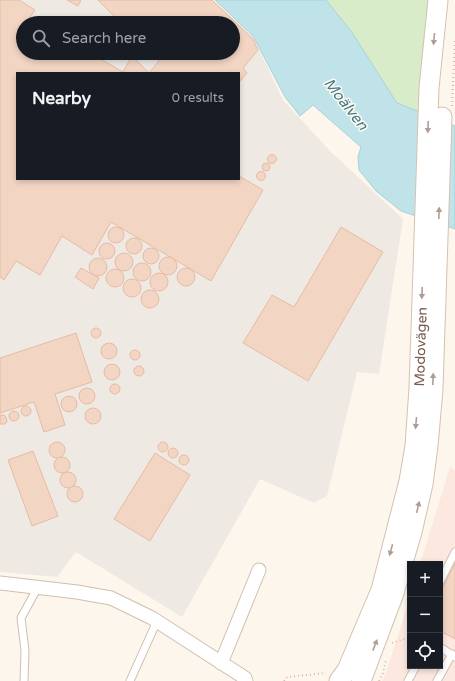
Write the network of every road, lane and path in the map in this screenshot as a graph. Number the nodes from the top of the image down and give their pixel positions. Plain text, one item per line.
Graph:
1 (438, 0) edge
2 (451, 0) edge
3 (455, 39) edge
4 (442, 89) junction
5 (430, 253) junction
6 (455, 552) edge
7 (258, 570) dead end
8 (443, 576) edge
9 (0, 583) edge
10 (38, 587) junction
11 (157, 621) junction
12 (407, 638) edge
13 (390, 643) dead end
14 (443, 649) edge
15 (453, 656) edge
16 (221, 663) junction
17 (414, 669) edge
18 (334, 677) edge
19 (246, 680) edge
20 (24, 681) edge
21 (130, 681) edge
22 (284, 681) edge
23 (361, 681) edge
24 (408, 681) edge
25 (438, 681) edge

1 -> 4 main road, Modovägen
2 - 4 main road, Modovägen
3 - 4 path
4 - 5 main road, Modovägen
5 -> 18 main road, Modovägen
23 -> 5 main road, Modovägen
6 - 8 lane
7 - 16 street
9 - 10 street
10 - 11 street
10 - 20 lane
11 - 16 street
11 - 21 lane
12 - 13 path
14 - 15 lane
15 - 25 lane
16 - 19 street
17 - 24 lane
18 - 22 path

